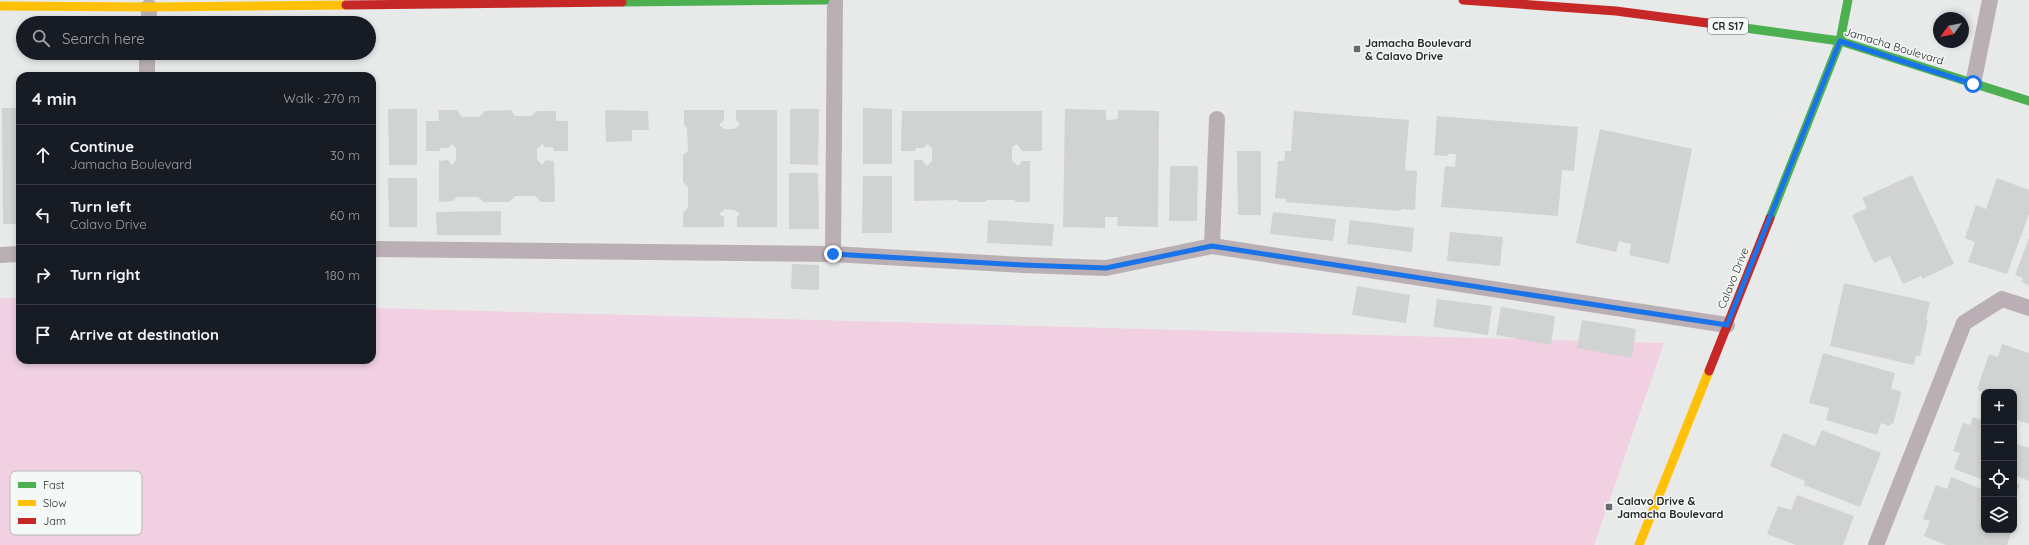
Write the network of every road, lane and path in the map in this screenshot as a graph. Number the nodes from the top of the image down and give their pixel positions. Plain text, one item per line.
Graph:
1 (825, 0) edge
2 (835, 0) edge
3 (1462, 0) edge
4 (1848, 0) edge
5 (1990, 0) edge
6 (0, 6) edge
7 (149, 7) junction
8 (148, 16) edge
9 (1840, 41) junction
10 (147, 60) edge
11 (146, 72) edge
12 (1973, 84) junction
13 (2029, 101) edge
14 (1217, 118) dead end
15 (1212, 246) junction
16 (376, 249) edge
17 (16, 254) edge
18 (833, 254) junction
19 (0, 255) edge
20 (2029, 308) edge
21 (1727, 325) junction
22 (1639, 545) edge
23 (1876, 545) edge

1 - 7 main road
2 - 18 lane
3 - 9 main road, Jamacha Boulevard / CR S17
4 - 9 main road, Calavo Drive
5 - 12 lane
6 - 7 main road
7 - 8 lane
9 - 12 main road, Jamacha Boulevard / CR S17
9 - 21 main road, Calavo Drive
10 - 11 lane
12 - 13 main road, Jamacha Boulevard / CR S17
14 - 15 lane
15 - 18 lane
15 - 21 lane
16 - 18 lane
17 - 19 lane
20 - 23 lane
21 - 22 main road, Calavo Drive

